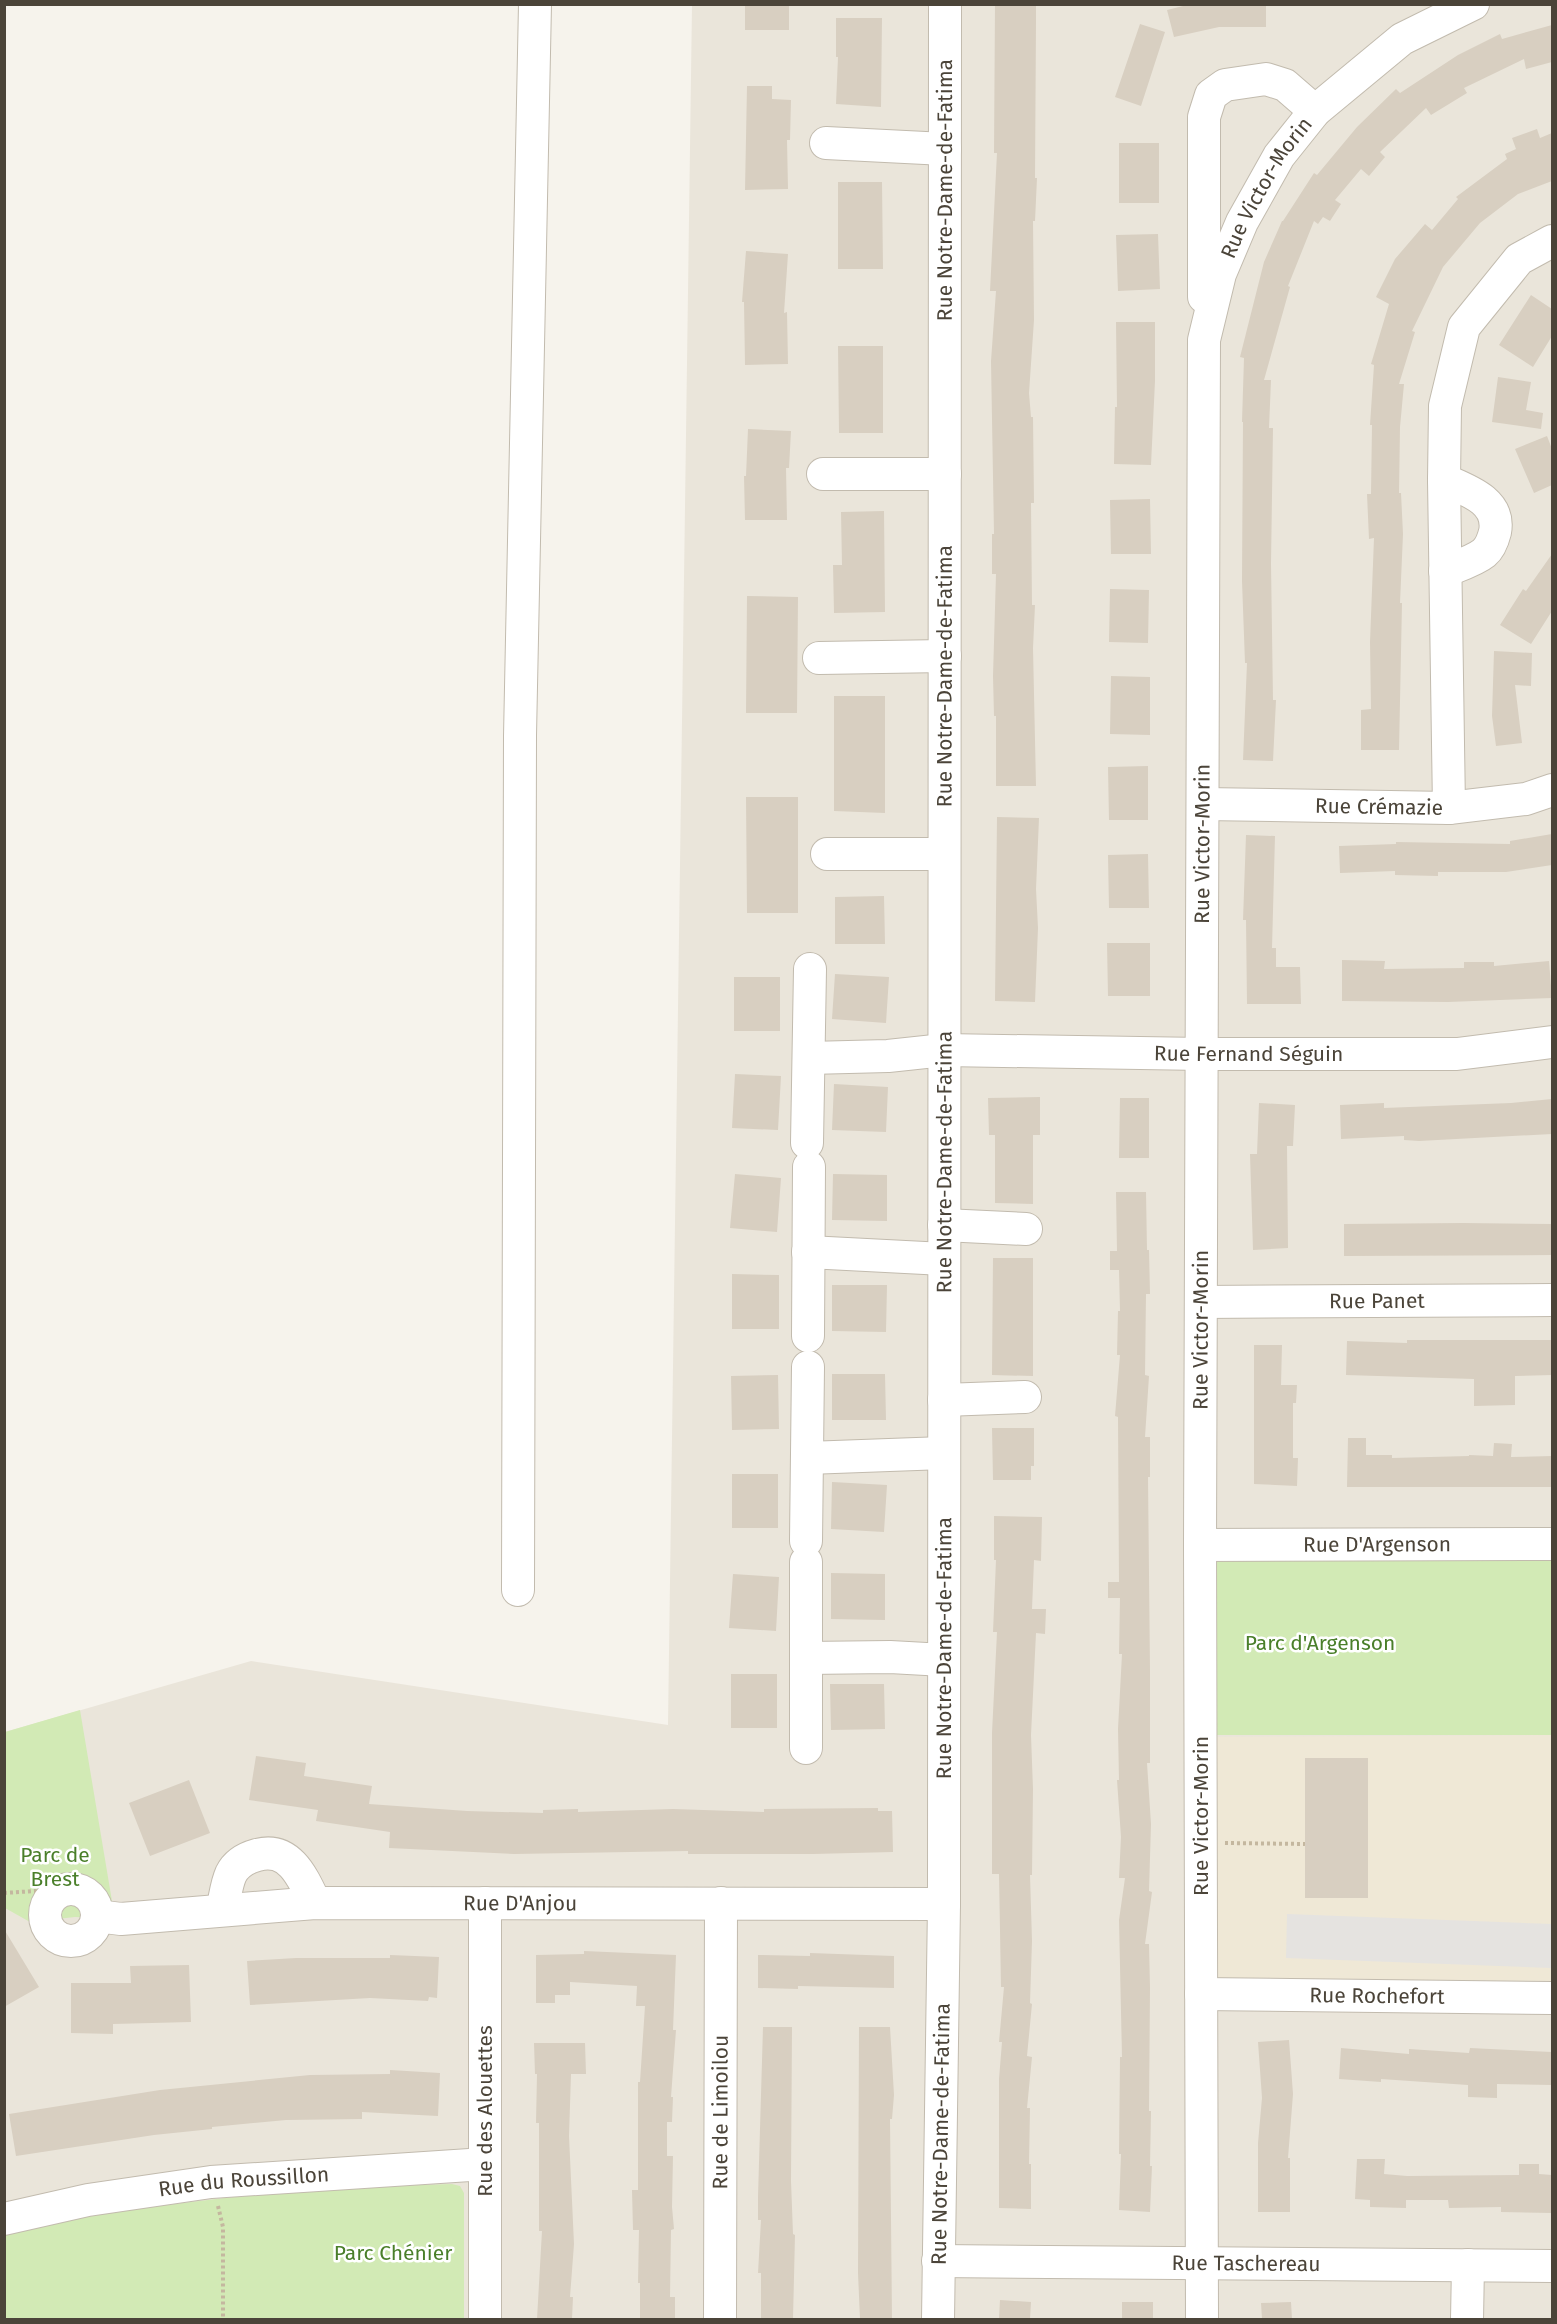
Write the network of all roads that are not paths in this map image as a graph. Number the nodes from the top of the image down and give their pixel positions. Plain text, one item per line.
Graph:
1 (535, 4) edge
2 (945, 4) edge
3 (1473, 4) edge
4 (1315, 111) junction
5 (826, 143) dead end
6 (945, 149) junction
7 (1552, 241) edge
8 (1204, 340) junction
9 (823, 474) dead end
10 (945, 474) junction
11 (1444, 480) junction
12 (1445, 571) junction
13 (945, 656) junction
14 (819, 658) dead end
15 (1552, 790) edge
16 (1203, 804) junction
17 (1449, 808) junction
18 (827, 854) dead end
19 (944, 854) junction
20 (810, 969) dead end
21 (1552, 1042) edge
22 (944, 1050) junction
23 (1202, 1054) junction
24 (809, 1058) junction
25 (944, 1226) junction
26 (1026, 1229) dead end
27 (808, 1252) junction
28 (944, 1259) junction
29 (1552, 1300) edge
30 (1201, 1302) junction
31 (808, 1336) dead end
32 (808, 1367) dead end
33 (1024, 1397) dead end
34 (944, 1400) junction
35 (944, 1453) junction
36 (807, 1458) junction
37 (1552, 1544) edge
38 (1200, 1545) junction
39 (518, 1590) dead end
40 (806, 1658) junction
41 (944, 1660) junction
42 (806, 1748) dead end
43 (49, 1901) road end
44 (315, 1902) junction
45 (485, 1903) junction
46 (721, 1904) junction
47 (944, 1904) junction
48 (222, 1910) junction
49 (1201, 1994) junction
50 (1552, 1998) edge
51 (485, 2164) junction
52 (4, 2219) edge
53 (938, 2261) junction
54 (1202, 2263) junction
55 (1468, 2265) junction
56 (1552, 2266) edge
57 (485, 2319) edge
58 (720, 2319) edge
59 (938, 2319) edge
60 (1202, 2319) edge
61 (1467, 2319) edge

1 - 39 street
2 - 6 street, Rue Notre-Dame-de-Fatima
3 - 4 street
4 - 8 street, Rue Victor-Morin
4 - 8 street, Rue Victor-Morin
5 - 6 street
6 - 10 street, Rue Notre-Dame-de-Fatima
7 - 11 street
8 - 16 street, Rue Victor-Morin
9 - 10 street
10 - 13 street, Rue Notre-Dame-de-Fatima
11 - 12 street
11 - 12 street
12 - 17 street
13 - 14 street
13 - 19 street, Rue Notre-Dame-de-Fatima
15 - 17 street, Rue Crémazie
16 - 17 street, Rue Crémazie
16 - 23 street, Rue Victor-Morin
18 - 19 street
19 - 22 street, Rue Notre-Dame-de-Fatima
20 - 24 street
21 - 23 street, Rue Fernand Séguin
22 - 23 street, Rue Fernand Séguin
22 - 24 street, Rue Fernand Séguin
22 - 25 street, Rue Notre-Dame-de-Fatima
23 - 30 street, Rue Victor-Morin
24 - 27 street
25 - 26 street
25 - 28 street, Rue Notre-Dame-de-Fatima
27 - 28 street
27 - 31 street
28 - 34 street, Rue Notre-Dame-de-Fatima
29 - 30 street, Rue Panet
30 - 38 street, Rue Victor-Morin
32 - 36 street
33 - 34 street
34 - 35 street, Rue Notre-Dame-de-Fatima
35 - 36 street
35 - 41 street, Rue Notre-Dame-de-Fatima
36 - 40 street
37 - 38 street, Rue D'Argenson
38 - 49 street, Rue Victor-Morin
40 - 41 street
40 - 42 street
41 - 47 street, Rue Notre-Dame-de-Fatima
43 - 48 street, Rue D'Anjou
44 - 45 street, Rue D'Anjou
44 - 48 street, Rue D'Anjou
44 - 48 street
45 - 46 street, Rue D'Anjou
45 - 51 street, Rue des Alouettes
46 - 47 street, Rue D'Anjou
46 - 58 street, Rue de Limoilou
47 - 53 street, Rue Notre-Dame-de-Fatima
49 - 50 street, Rue Rochefort
49 - 54 street, Rue Victor-Morin
51 - 52 street, Rue du Roussillon
51 - 57 street, Rue des Alouettes
53 - 54 street, Rue Taschereau
53 - 59 street, Rue Notre-Dame-de-Fatima
54 - 55 street, Rue Taschereau
54 - 60 street, Rue Victor-Morin
55 - 56 street, Rue Taschereau
55 - 61 street

